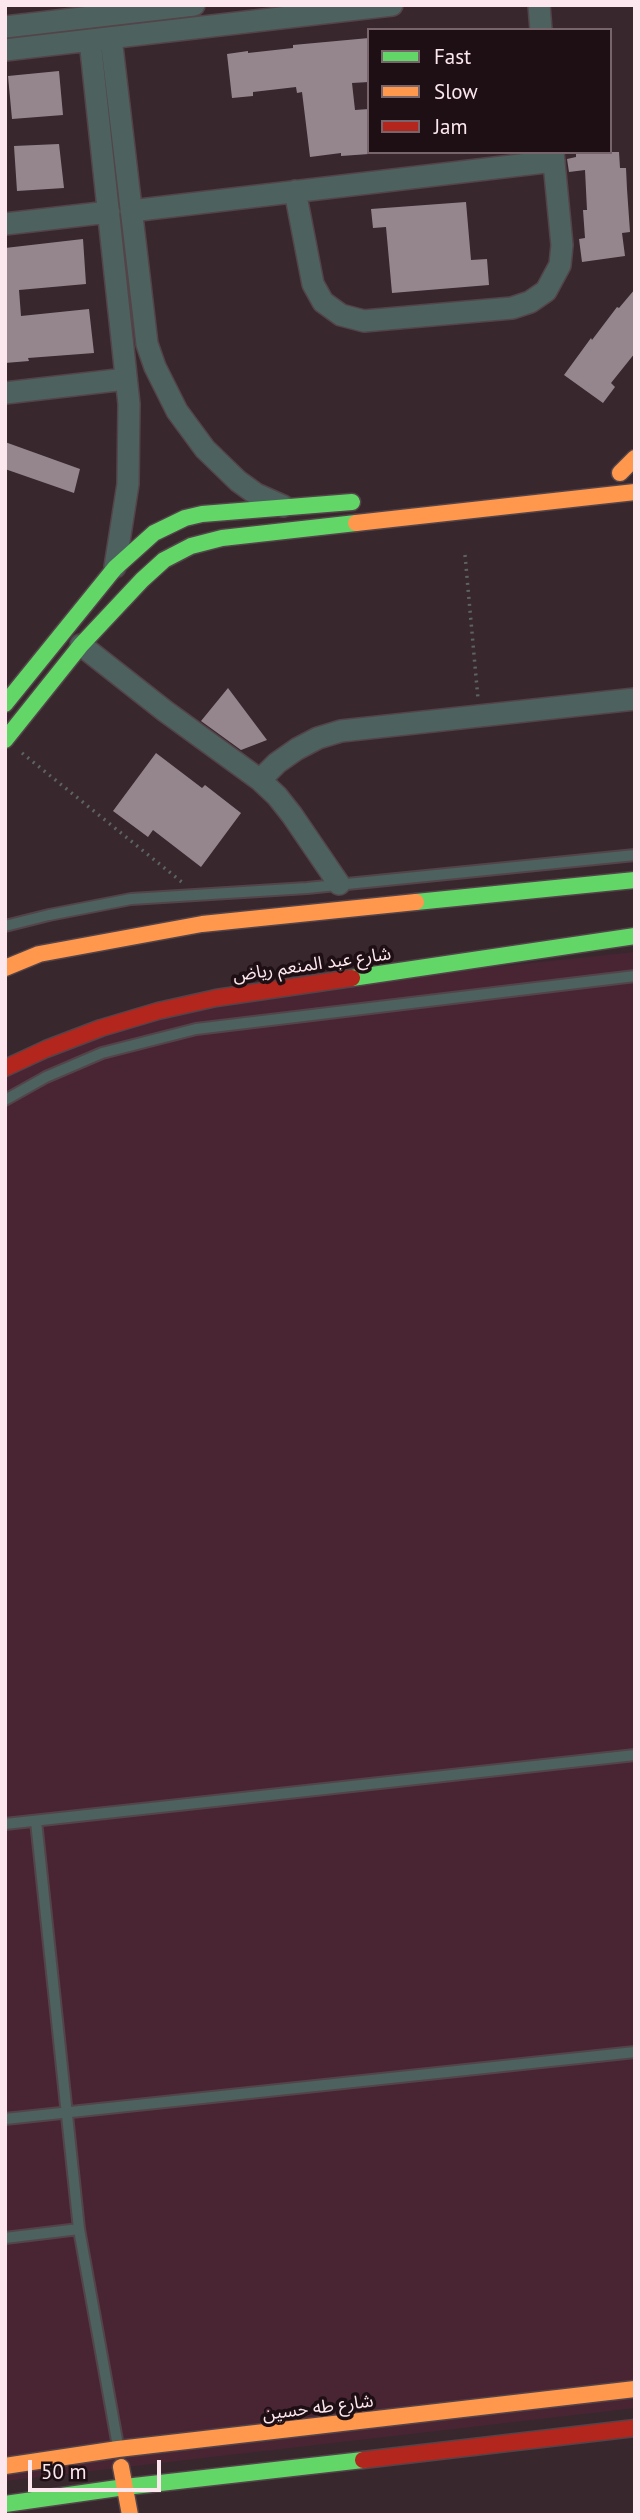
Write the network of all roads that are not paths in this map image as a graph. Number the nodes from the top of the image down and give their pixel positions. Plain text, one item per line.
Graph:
1 (194, 5) edge
2 (393, 5) edge
3 (539, 5) edge
4 (5, 27) edge
5 (541, 28) edge
6 (101, 39) junction
7 (5, 50) edge
8 (553, 157) edge
9 (295, 191) junction
10 (131, 211) junction
11 (108, 212) junction
12 (5, 224) edge
13 (126, 379) junction
14 (5, 393) edge
15 (635, 458) edge
16 (620, 473) edge
17 (635, 492) edge
18 (371, 500) dead end
19 (290, 519) junction
20 (115, 568) junction
21 (82, 645) junction
22 (635, 699) edge
23 (5, 704) edge
24 (5, 740) edge
25 (260, 780) junction
26 (635, 855) edge
27 (635, 880) edge
28 (339, 884) junction
29 (5, 926) edge
30 (635, 936) edge
31 (5, 968) edge
32 (635, 976) edge
33 (5, 1069) edge
34 (5, 1100) edge
35 (635, 1755) edge
36 (36, 1821) junction
37 (5, 1824) edge
38 (635, 2052) edge
39 (67, 2112) junction
40 (5, 2119) edge
41 (79, 2229) junction
42 (5, 2238) edge
43 (635, 2389) edge
44 (635, 2428) edge
45 (118, 2449) junction
46 (5, 2466) edge
47 (125, 2487) junction
48 (5, 2504) edge
49 (130, 2515) edge

1 - 4 street
2 - 6 street
3 - 5 street
6 - 7 street
6 - 10 street
6 - 11 street
8 - 9 street
8 - 9 street
9 - 10 street
10 - 19 street
11 - 12 street
11 - 13 street
13 - 14 street
13 - 20 street
15 - 16 street
17 - 19 street
18 - 19 street
19 - 20 street
19 - 21 street
20 - 23 street
21 - 24 street
21 - 25 street
22 - 25 street
25 - 28 street
26 - 28 lane
27 - 31 street
28 - 29 lane
30 - 33 street, شارع عبد المنعم رياض
32 - 34 lane
35 - 36 lane
36 - 37 lane
36 - 39 lane
38 - 39 lane
39 - 40 lane
39 - 41 lane
41 - 42 lane
41 - 45 lane
43 - 45 street, شارع طه حسين
44 - 47 street
45 - 46 street, شارع طه حسين
45 - 47 street
47 - 48 street
47 - 49 street

